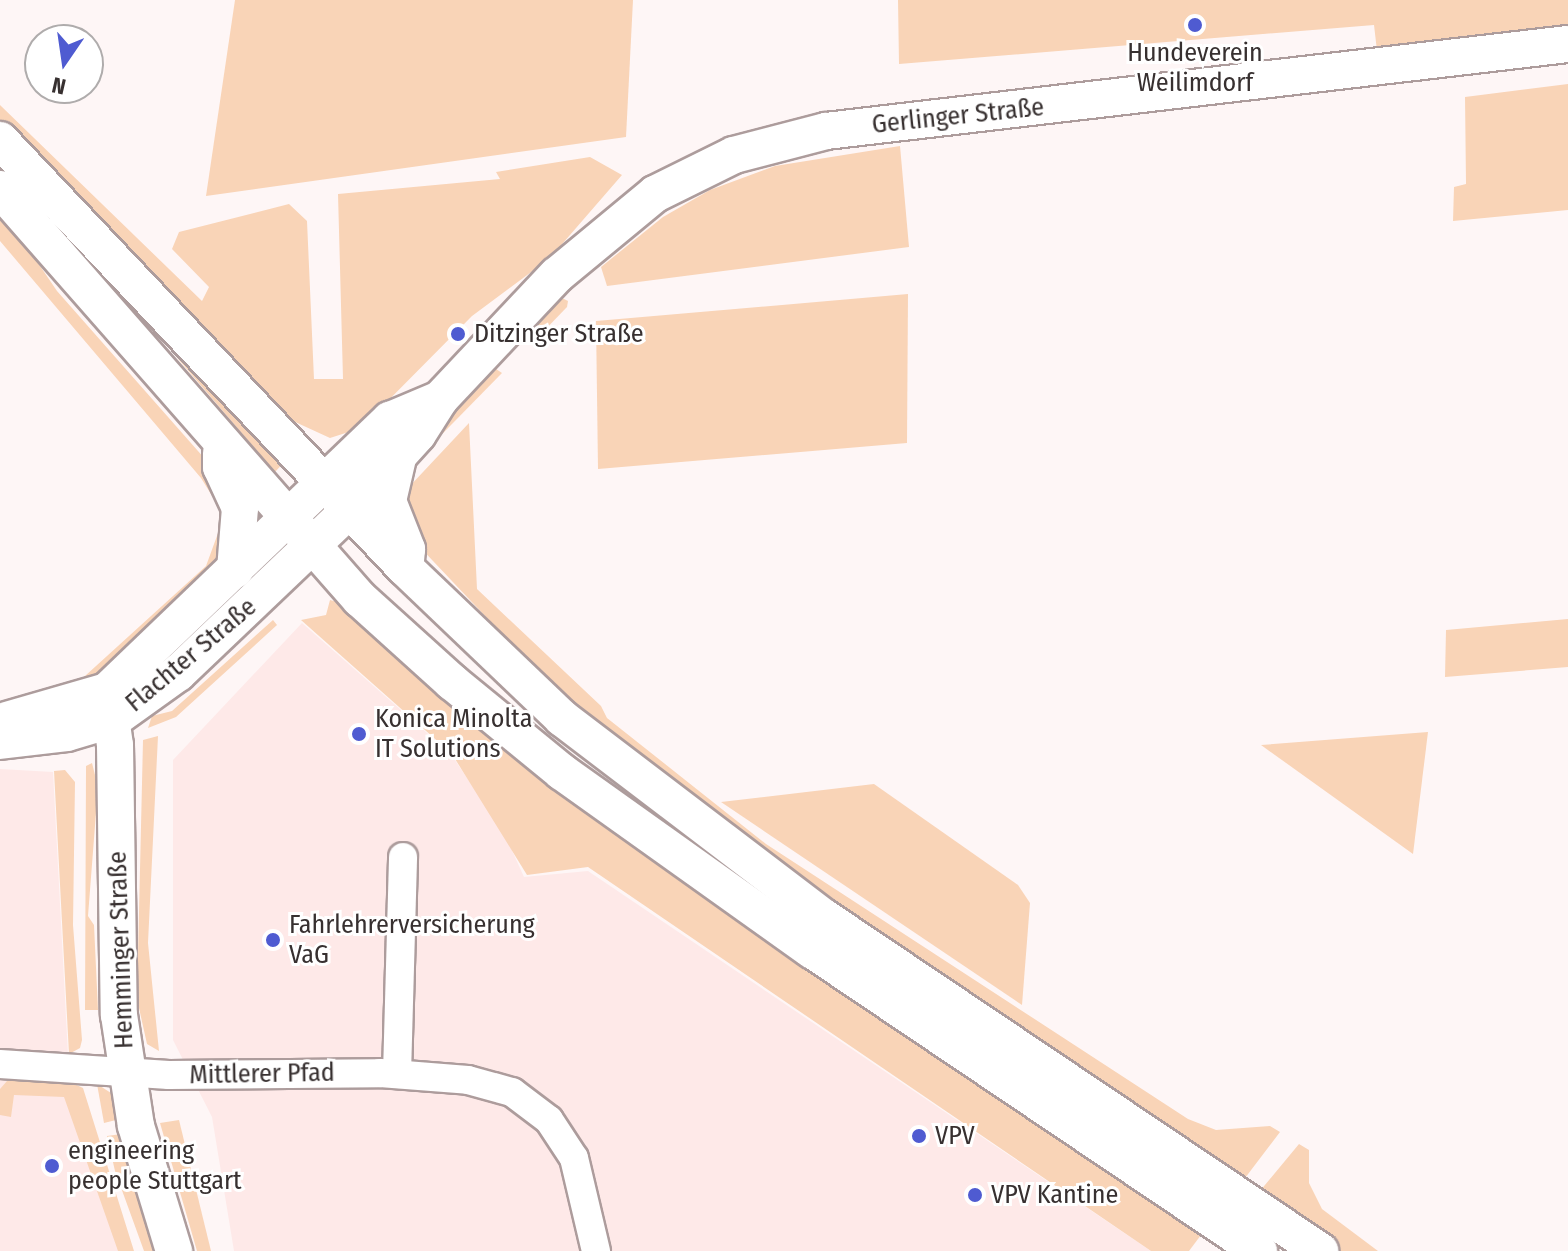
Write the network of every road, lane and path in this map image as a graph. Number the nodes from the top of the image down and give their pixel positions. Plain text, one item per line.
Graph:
1 (1568, 44) edge
2 (0, 140) edge
3 (0, 189) edge
4 (440, 399) junction
5 (221, 443) junction
6 (398, 456) junction
7 (324, 481) junction
8 (350, 509) junction
9 (288, 519) junction
10 (313, 547) junction
11 (405, 568) junction
12 (235, 570) junction
13 (360, 599) junction
14 (256, 602) junction
15 (110, 705) junction
16 (0, 721) edge
17 (0, 741) edge
18 (403, 857) dead end
19 (0, 1064) edge
20 (126, 1072) junction
21 (397, 1074) junction
22 (174, 1251) edge
23 (596, 1251) edge
24 (1259, 1251) edge
25 (1320, 1251) edge

1 - 4 main road, Gerlinger Straße
2 - 7 main road
3 - 5 main road
4 - 6 main road, Gerlinger Straße
4 - 7 main road, Gerlinger Straße
5 - 9 main road
5 - 12 main road
6 - 8 main road, Gerlinger Straße
6 - 11 main road
7 - 8 main road
7 - 9 main road, Flachter Straße
8 - 10 main road, Flachter Straße
8 - 11 main road
9 - 10 main road
9 - 12 main road, Flachter Straße
10 - 13 main road
10 - 14 main road, Flachter Straße
11 - 25 main road
12 - 15 main road, Flachter Straße
13 - 14 main road
13 - 24 main road
14 - 15 main road, Flachter Straße
15 - 16 main road, Flachter Straße
15 - 17 main road, Flachter Straße
15 - 20 main road, Hemminger Straße
18 - 21 street
19 - 20 street, Mittlerer Pfad
20 - 21 street, Mittlerer Pfad
20 - 22 main road, Hemminger Straße
21 - 23 street, Mittlerer Pfad

